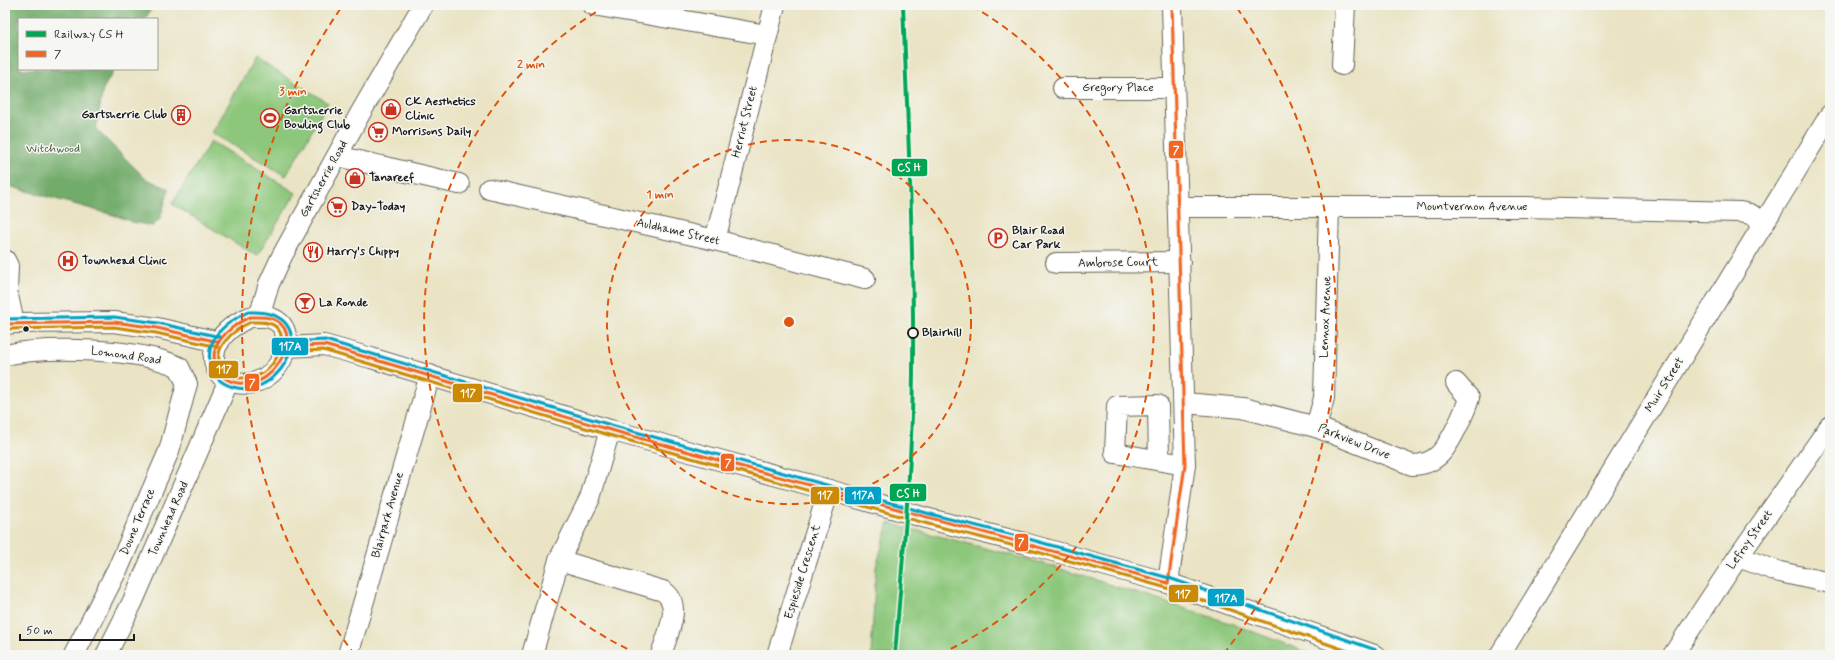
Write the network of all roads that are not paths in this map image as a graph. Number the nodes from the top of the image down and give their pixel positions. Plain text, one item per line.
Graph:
1 (423, 5) edge
2 (593, 5) edge
3 (775, 5) edge
4 (1172, 5) edge
5 (1345, 5) edge
6 (767, 35) junction
7 (1342, 64) dead end
8 (1062, 88) dead end
9 (1174, 88) junction
10 (1830, 115) edge
11 (337, 156) junction
12 (459, 184) dead end
13 (489, 189) dead end
14 (1178, 207) junction
15 (1329, 207) junction
16 (1765, 222) junction
17 (715, 240) junction
18 (5, 260) edge
19 (1180, 262) junction
20 (1056, 263) dead end
21 (865, 279) dead end
22 (6, 291) edge
23 (259, 317) junction
24 (9, 324) edge
25 (219, 342) junction
26 (288, 347) junction
27 (5, 355) edge
28 (430, 375) junction
29 (228, 382) junction
30 (1456, 383) dead end
31 (187, 384) joint
32 (1184, 402) junction
33 (1830, 426) edge
34 (1316, 427) junction
35 (610, 430) junction
36 (1159, 460) dead end
37 (1185, 465) junction
38 (829, 490) junction
39 (1738, 557) junction
40 (559, 560) junction
41 (1168, 583) junction
42 (1830, 583) edge
43 (74, 655) edge
44 (106, 655) edge
45 (348, 655) edge
46 (532, 655) edge
47 (661, 655) edge
48 (777, 655) edge
49 (1374, 655) edge
50 (1500, 655) edge
51 (1673, 655) edge

1 - 11 street, Gartsherrie Road
2 - 6 street
3 - 6 street, Herriot Street
4 - 9 street
5 - 7 street
6 - 17 street, Herriot Street
8 - 9 street, Gregory Place
9 - 14 street
10 - 16 street, Muir Street
11 - 12 street
11 - 23 street, Gartsherrie Road
13 - 17 street, Auldhame Street
14 - 15 street, Mountvernon Avenue
14 - 19 street
15 - 16 street, Mountvernon Avenue
15 - 34 street, Lennox Avenue
16 - 50 street, Muir Street
17 - 21 street, Auldhame Street
18 - 22 street
19 - 20 street, Ambrose Court
19 - 32 street
22 - 24 street
23 - 25 street
23 - 26 street
24 - 25 street
25 - 29 street
26 - 28 street
26 - 29 street
27 - 31 street, Lomond Road
28 - 35 street
28 - 45 street, Blairpark Avenue
29 - 44 street, Townhead Road
30 - 34 street, Parkview Drive
31 - 43 street, Doune Terrace
32 - 34 street, Parkview Drive
32 - 37 street
33 - 39 street, Lefroy Street
35 - 38 street
35 - 40 street
36 - 37 street
37 - 41 street
38 - 41 street
38 - 48 street, Espieside Crescent
39 - 42 street
39 - 51 street, Lefroy Street
40 - 46 street
40 - 47 street
41 - 49 street

